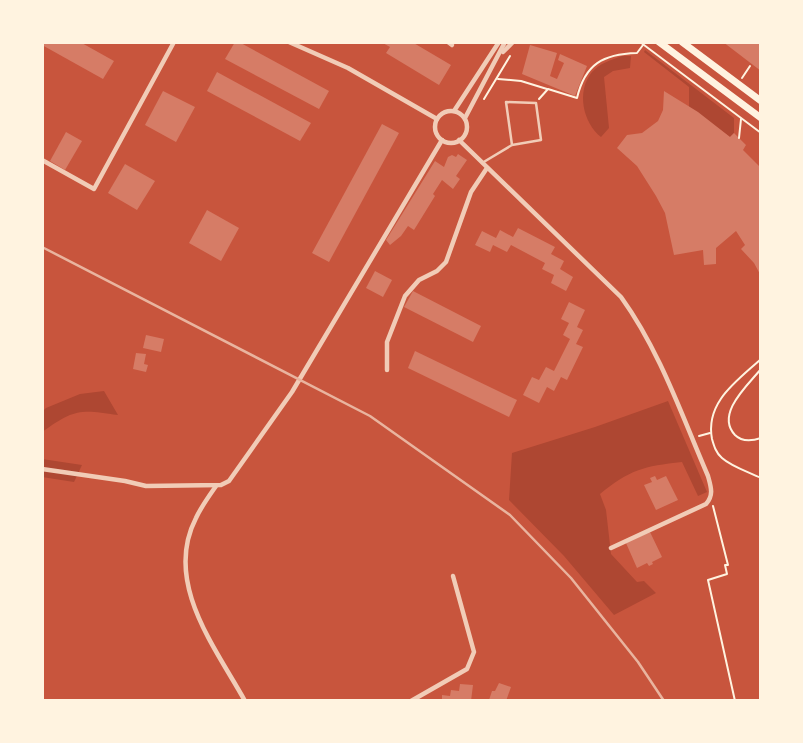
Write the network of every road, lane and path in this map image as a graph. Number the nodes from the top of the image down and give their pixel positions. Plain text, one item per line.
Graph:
1 (174, 42) edge
2 (289, 42) edge
3 (497, 42) edge
4 (505, 42) edge
5 (513, 42) edge
6 (640, 42) edge
7 (659, 42) edge
8 (682, 42) edge
9 (643, 45) junction
10 (516, 49) dead end
11 (500, 55) junction
12 (750, 66) dead end
13 (496, 79) junction
14 (743, 82) dead end
15 (548, 89) junction
16 (477, 95) junction
17 (761, 102) edge
18 (536, 103) junction
19 (454, 111) junction
20 (741, 118) junction
21 (761, 118) edge
22 (437, 119) junction
23 (465, 119) junction
24 (761, 133) edge
25 (739, 138) dead end
26 (442, 140) junction
27 (459, 140) junction
28 (512, 145) junction
29 (42, 160) edge
30 (482, 163) junction
31 (487, 168) junction
32 (761, 359) edge
33 (761, 369) edge
34 (387, 370) dead end
35 (711, 433) junction
36 (761, 438) edge
37 (692, 439) junction
38 (42, 470) edge
39 (761, 478) edge
40 (216, 485) junction
41 (711, 498) junction
42 (611, 548) dead end
43 (453, 576) dead end
44 (245, 701) edge
45 (411, 701) edge
46 (735, 701) edge

1 - 29 street
2 - 22 street
3 - 19 street
4 - 11 street
5 - 11 street
6 - 9 path
7 - 21 main road
8 - 17 main road
9 - 15 path
9 - 20 path
10 - 13 path
11 - 16 street
12 - 14 path
13 - 15 path
13 - 16 path
15 - 18 path
16 - 23 street
18 - 28 lane
18 - 28 lane
19 - 22 street
19 - 23 street
20 - 24 path
20 - 25 path
22 - 26 street
23 - 27 street
26 - 27 street
26 - 40 street
27 - 30 street
28 - 30 lane
30 - 31 street
31 - 34 street
31 - 37 street
32 - 35 path
33 - 36 path
35 - 37 path
35 - 39 path
37 - 41 street
38 - 40 street
40 - 44 street
41 - 42 street
41 - 46 path
43 - 45 street

